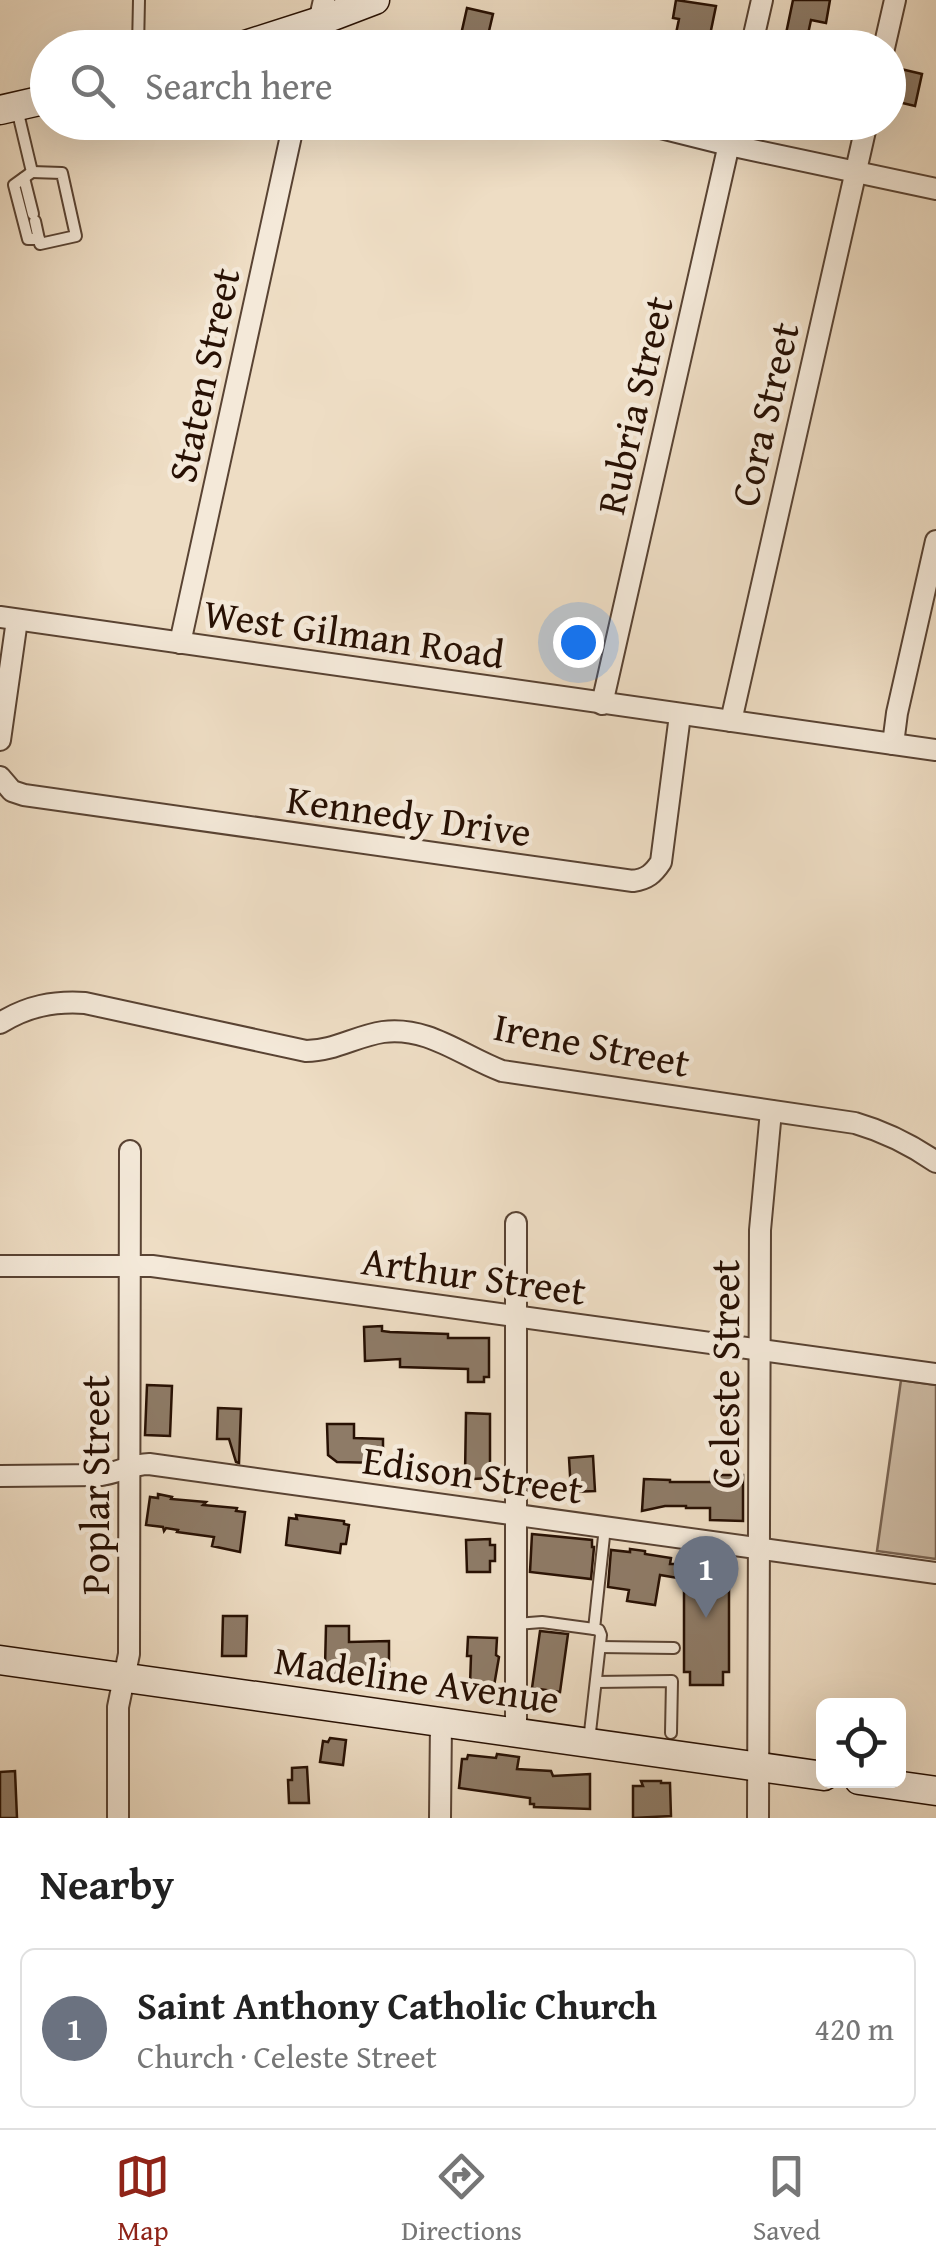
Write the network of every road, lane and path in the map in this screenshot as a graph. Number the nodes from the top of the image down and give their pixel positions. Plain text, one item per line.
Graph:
1 (139, 0) edge
2 (375, 0) edge
3 (762, 0) edge
4 (895, 0) edge
5 (319, 23) edge
6 (138, 30) edge
7 (755, 30) edge
8 (888, 30) edge
9 (8, 108) edge
10 (290, 140) edge
11 (709, 140) edge
12 (730, 140) edge
13 (863, 140) edge
14 (729, 145) junction
15 (856, 172) junction
16 (23, 178) junction
17 (936, 189) edge
18 (40, 242) junction
19 (936, 541) edge
20 (9, 618) edge
21 (180, 643) junction
22 (602, 704) junction
23 (680, 714) junction
24 (731, 721) junction
25 (0, 740) edge
26 (893, 744) junction
27 (936, 750) edge
28 (0, 777) edge
29 (0, 1022) edge
30 (771, 1111) junction
31 (130, 1151) dead end
32 (936, 1162) edge
33 (516, 1223) dead end
34 (0, 1266) edge
35 (129, 1266) junction
36 (516, 1316) junction
37 (758, 1350) junction
38 (936, 1374) edge
39 (129, 1467) junction
40 (0, 1476) edge
41 (515, 1515) junction
42 (606, 1528) junction
43 (759, 1549) junction
44 (936, 1573) edge
45 (516, 1624) junction
46 (594, 1629) junction
47 (600, 1647) junction
48 (674, 1648) dead end
49 (0, 1660) edge
50 (124, 1678) junction
51 (596, 1682) junction
52 (440, 1722) junction
53 (516, 1733) junction
54 (671, 1733) dead end
55 (589, 1743) junction
56 (758, 1767) junction
57 (816, 1775) edge
58 (906, 1787) edge
59 (936, 1791) edge
60 (118, 1818) edge
61 (440, 1818) edge
62 (758, 1818) edge

1 - 6 lane
2 - 5 street
3 - 7 street
4 - 8 street
9 - 16 lane
10 - 21 street, Staten Street
11 - 14 street
12 - 14 street, Rubria Street
13 - 15 street, Cora Street
14 - 15 street
14 - 22 street, Rubria Street
15 - 17 street
15 - 24 street, Cora Street
16 - 18 lane
16 - 18 lane
16 - 18 lane
19 - 26 street
20 - 21 street, West Gilman Road
20 - 25 street
21 - 22 street, West Gilman Road
22 - 23 street, West Gilman Road
23 - 24 street, West Gilman Road
23 - 28 street, Kennedy Drive
24 - 26 street, West Gilman Road
26 - 27 street, West Gilman Road
29 - 30 street, Irene Street
30 - 32 street, Irene Street
30 - 37 street, Celeste Street
31 - 35 street, Poplar Street
33 - 36 street
34 - 35 street, Arthur Street
35 - 36 street, Arthur Street
35 - 39 street, Poplar Street
36 - 37 street, Arthur Street
36 - 41 street
37 - 38 street, Arthur Street
37 - 43 street, Celeste Street
39 - 40 street, Edison Street
39 - 41 street, Edison Street
39 - 50 street, Poplar Street
41 - 42 street, Edison Street
41 - 45 street
42 - 43 street, Edison Street
42 - 46 lane
43 - 44 street, Edison Street
43 - 56 street, Celeste Street
45 - 46 lane
45 - 53 street
46 - 47 lane
47 - 48 lane
47 - 51 lane
49 - 50 street, Madeline Avenue
50 - 52 street, Madeline Avenue
50 - 60 street, Poplar Street
51 - 54 lane
51 - 55 lane
52 - 53 street, Madeline Avenue
52 - 61 street
53 - 55 street, Madeline Avenue
55 - 56 street, Madeline Avenue
56 - 57 street, Madeline Avenue
56 - 62 street, Celeste Street
58 - 59 street

